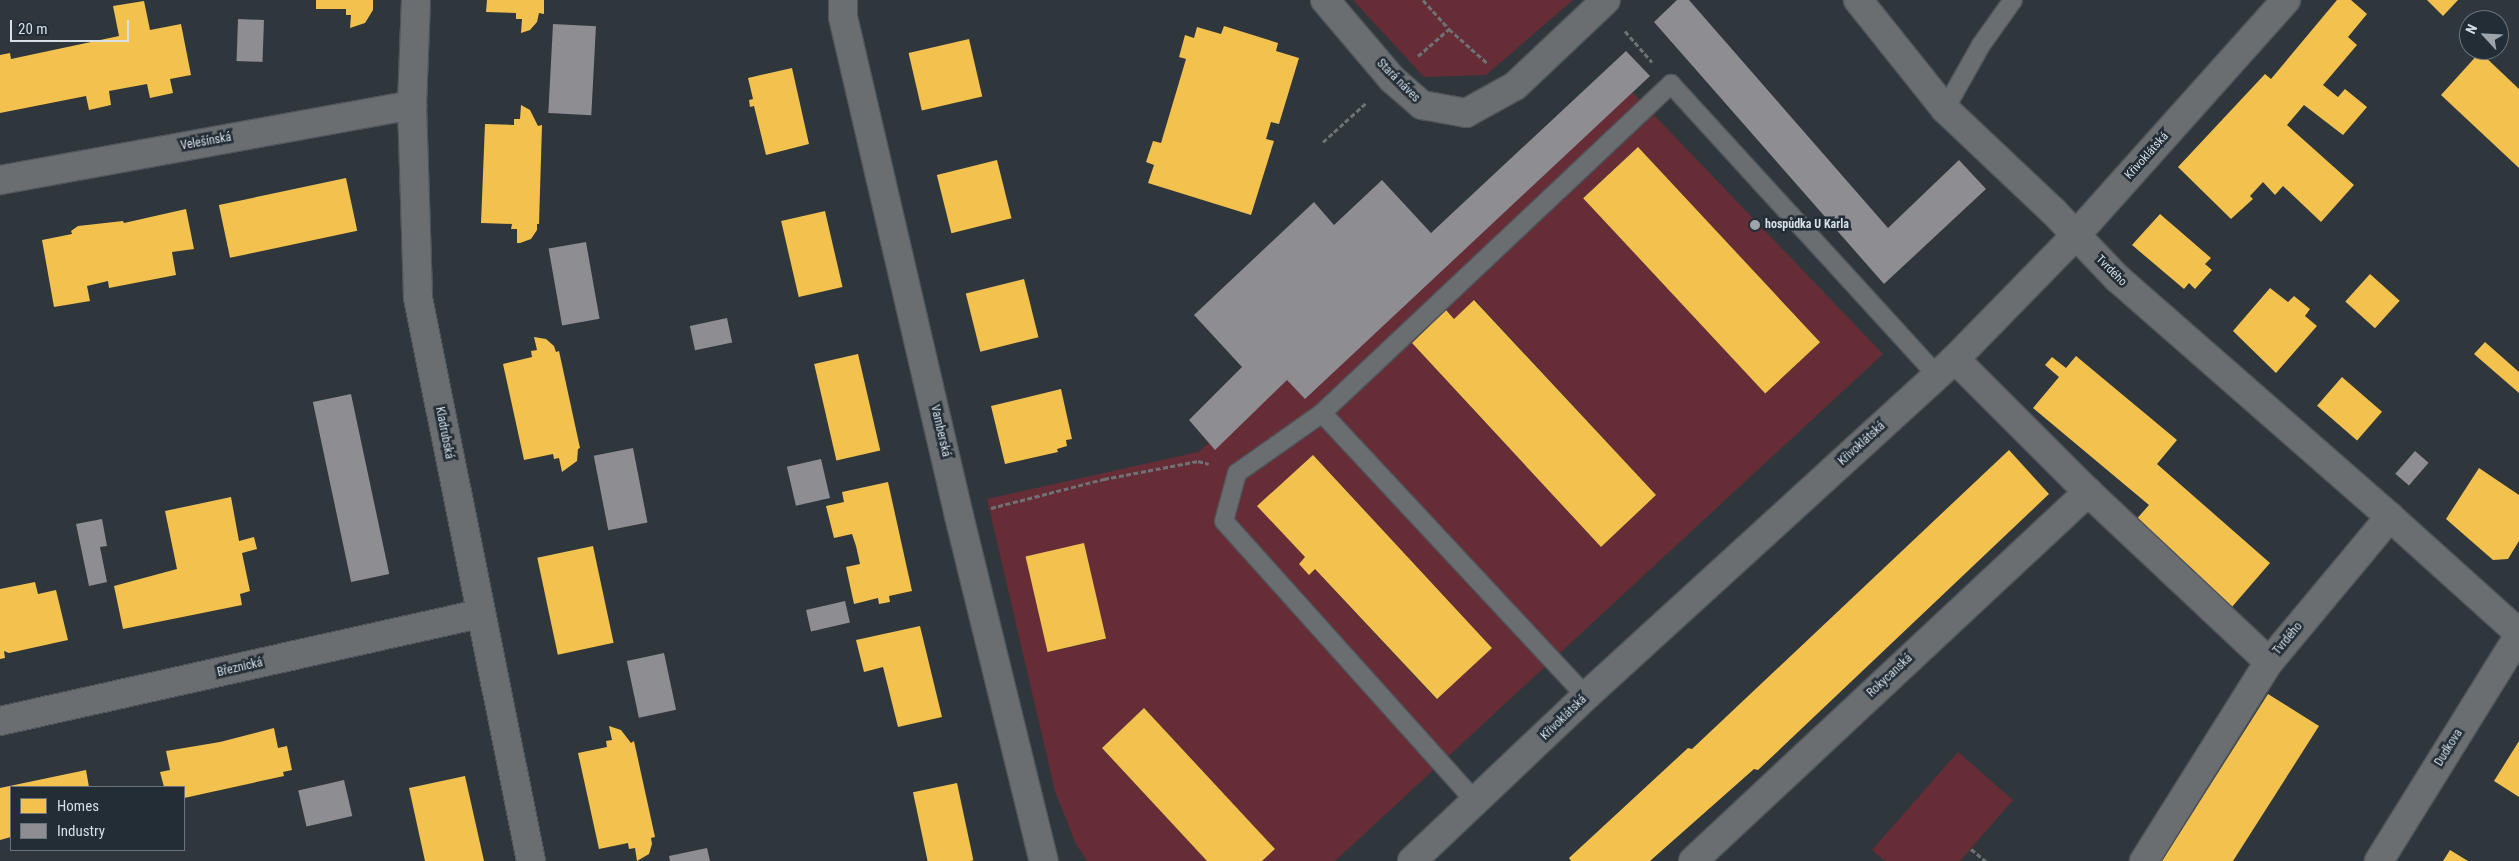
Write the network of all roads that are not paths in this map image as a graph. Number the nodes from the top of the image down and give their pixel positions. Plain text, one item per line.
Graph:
1 (416, 0) edge
2 (843, 0) edge
3 (1325, 0) edge
4 (1858, 0) edge
5 (2013, 0) edge
6 (2286, 0) edge
7 (1604, 2) edge
8 (412, 105) junction
9 (1945, 109) junction
10 (0, 180) edge
11 (2076, 235) junction
12 (1946, 367) junction
13 (1322, 413) junction
14 (2088, 492) junction
15 (2390, 517) junction
16 (480, 614) junction
17 (2519, 634) edge
18 (2269, 662) junction
19 (1586, 696) junction
20 (0, 721) edge
21 (1476, 802) junction
22 (531, 861) edge
23 (1044, 861) edge
24 (1412, 861) edge
25 (1693, 861) edge
26 (2144, 861) edge
27 (2379, 861) edge

1 - 8 street, Kladrubská
2 - 23 street, Vamberská
3 - 7 street, Stará náves
4 - 9 street, Tvrdého
5 - 9 lane
6 - 11 street, Křivoklátská
8 - 10 street, Velešínská
8 - 16 street, Kladrubská
9 - 11 street, Tvrdého
11 - 12 street, Křivoklátská
11 - 15 street, Tvrdého
12 - 13 lane
12 - 14 street, Tvrdého
12 - 19 street, Křivoklátská
13 - 19 lane
13 - 21 lane
14 - 18 street, Tvrdého
14 - 25 street, Rokycanská
15 - 17 street, Tvrdého
15 - 18 street, Tvrdého
16 - 20 street, Březnická
16 - 22 street, Kladrubská
17 - 27 street, Dudkova
18 - 26 street
19 - 21 street, Křivoklátská
21 - 24 street, Křivoklátská

